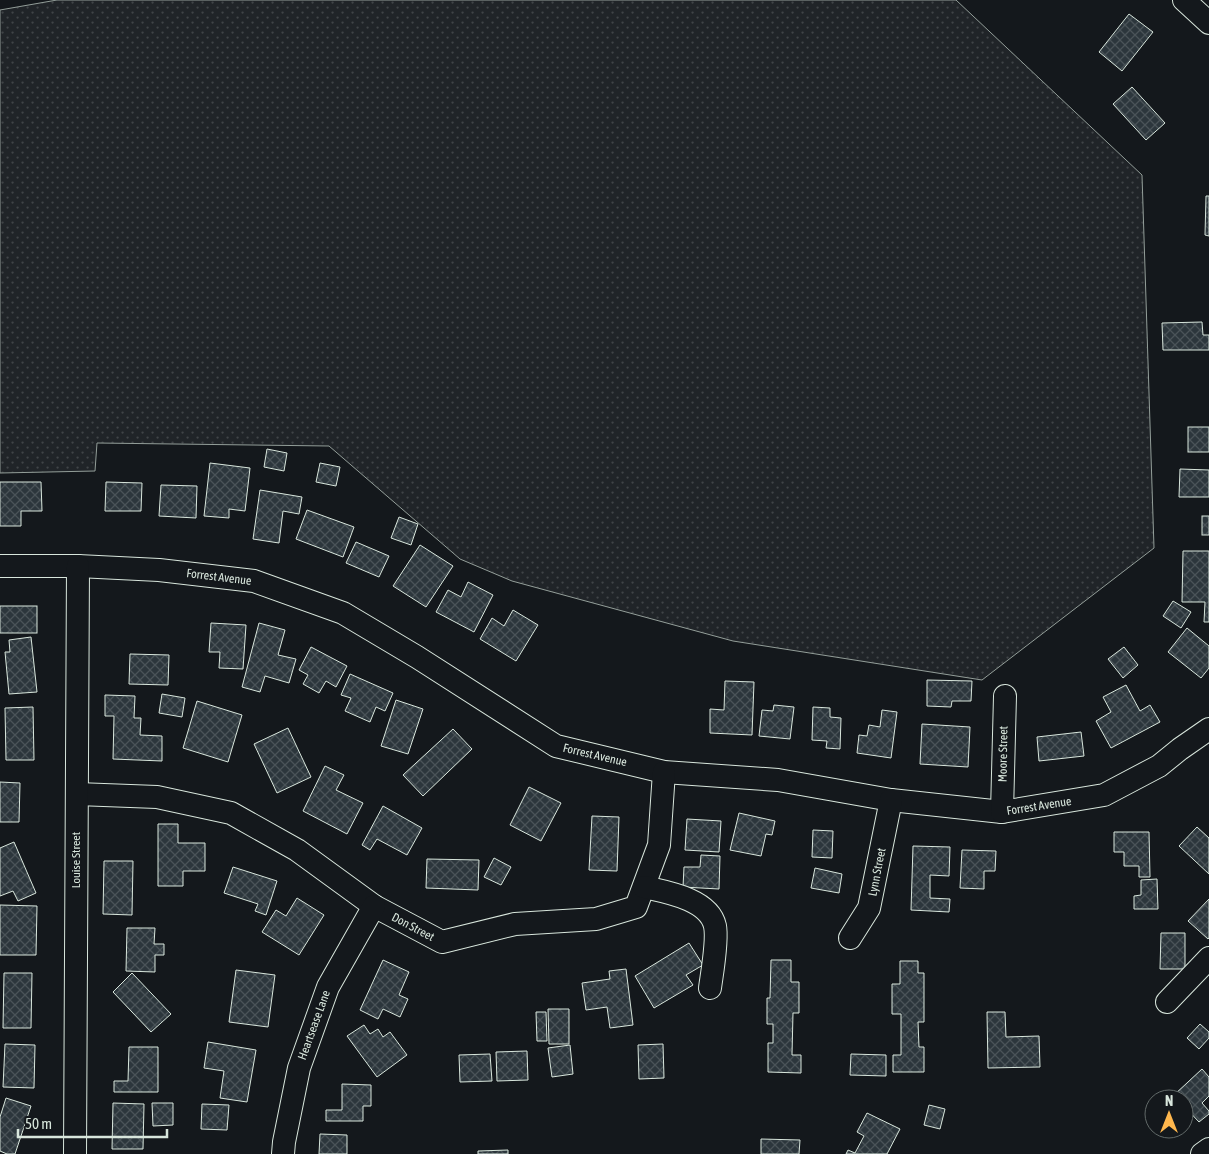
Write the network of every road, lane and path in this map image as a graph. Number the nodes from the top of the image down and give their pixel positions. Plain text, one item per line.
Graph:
1 (1184, 0) edge
2 (1209, 23) edge
3 (0, 566) edge
4 (78, 566) junction
5 (1005, 696) dead end
6 (1209, 729) edge
7 (664, 772) junction
8 (76, 794) junction
9 (891, 800) junction
10 (1002, 812) junction
11 (644, 886) junction
12 (374, 906) junction
13 (850, 938) dead end
14 (1209, 958) edge
15 (710, 988) dead end
16 (1167, 1002) dead end
17 (1209, 1149) edge
18 (75, 1154) edge
19 (284, 1154) edge
20 (1202, 1154) edge

1 - 2 street
3 - 4 street, Forrest Avenue
4 - 7 street, Forrest Avenue
4 - 8 street, Louise Street
5 - 10 street, Moore Street
6 - 10 street, Forrest Avenue
7 - 9 street, Forrest Avenue
7 - 11 street, Don Street
8 - 12 street, Don Street
8 - 18 street, Louise Street
9 - 10 street, Forrest Avenue
9 - 13 street, Lynn Street
11 - 12 street, Don Street
11 - 15 street
12 - 19 street, Heartsease Lane
14 - 16 street
17 - 20 street

